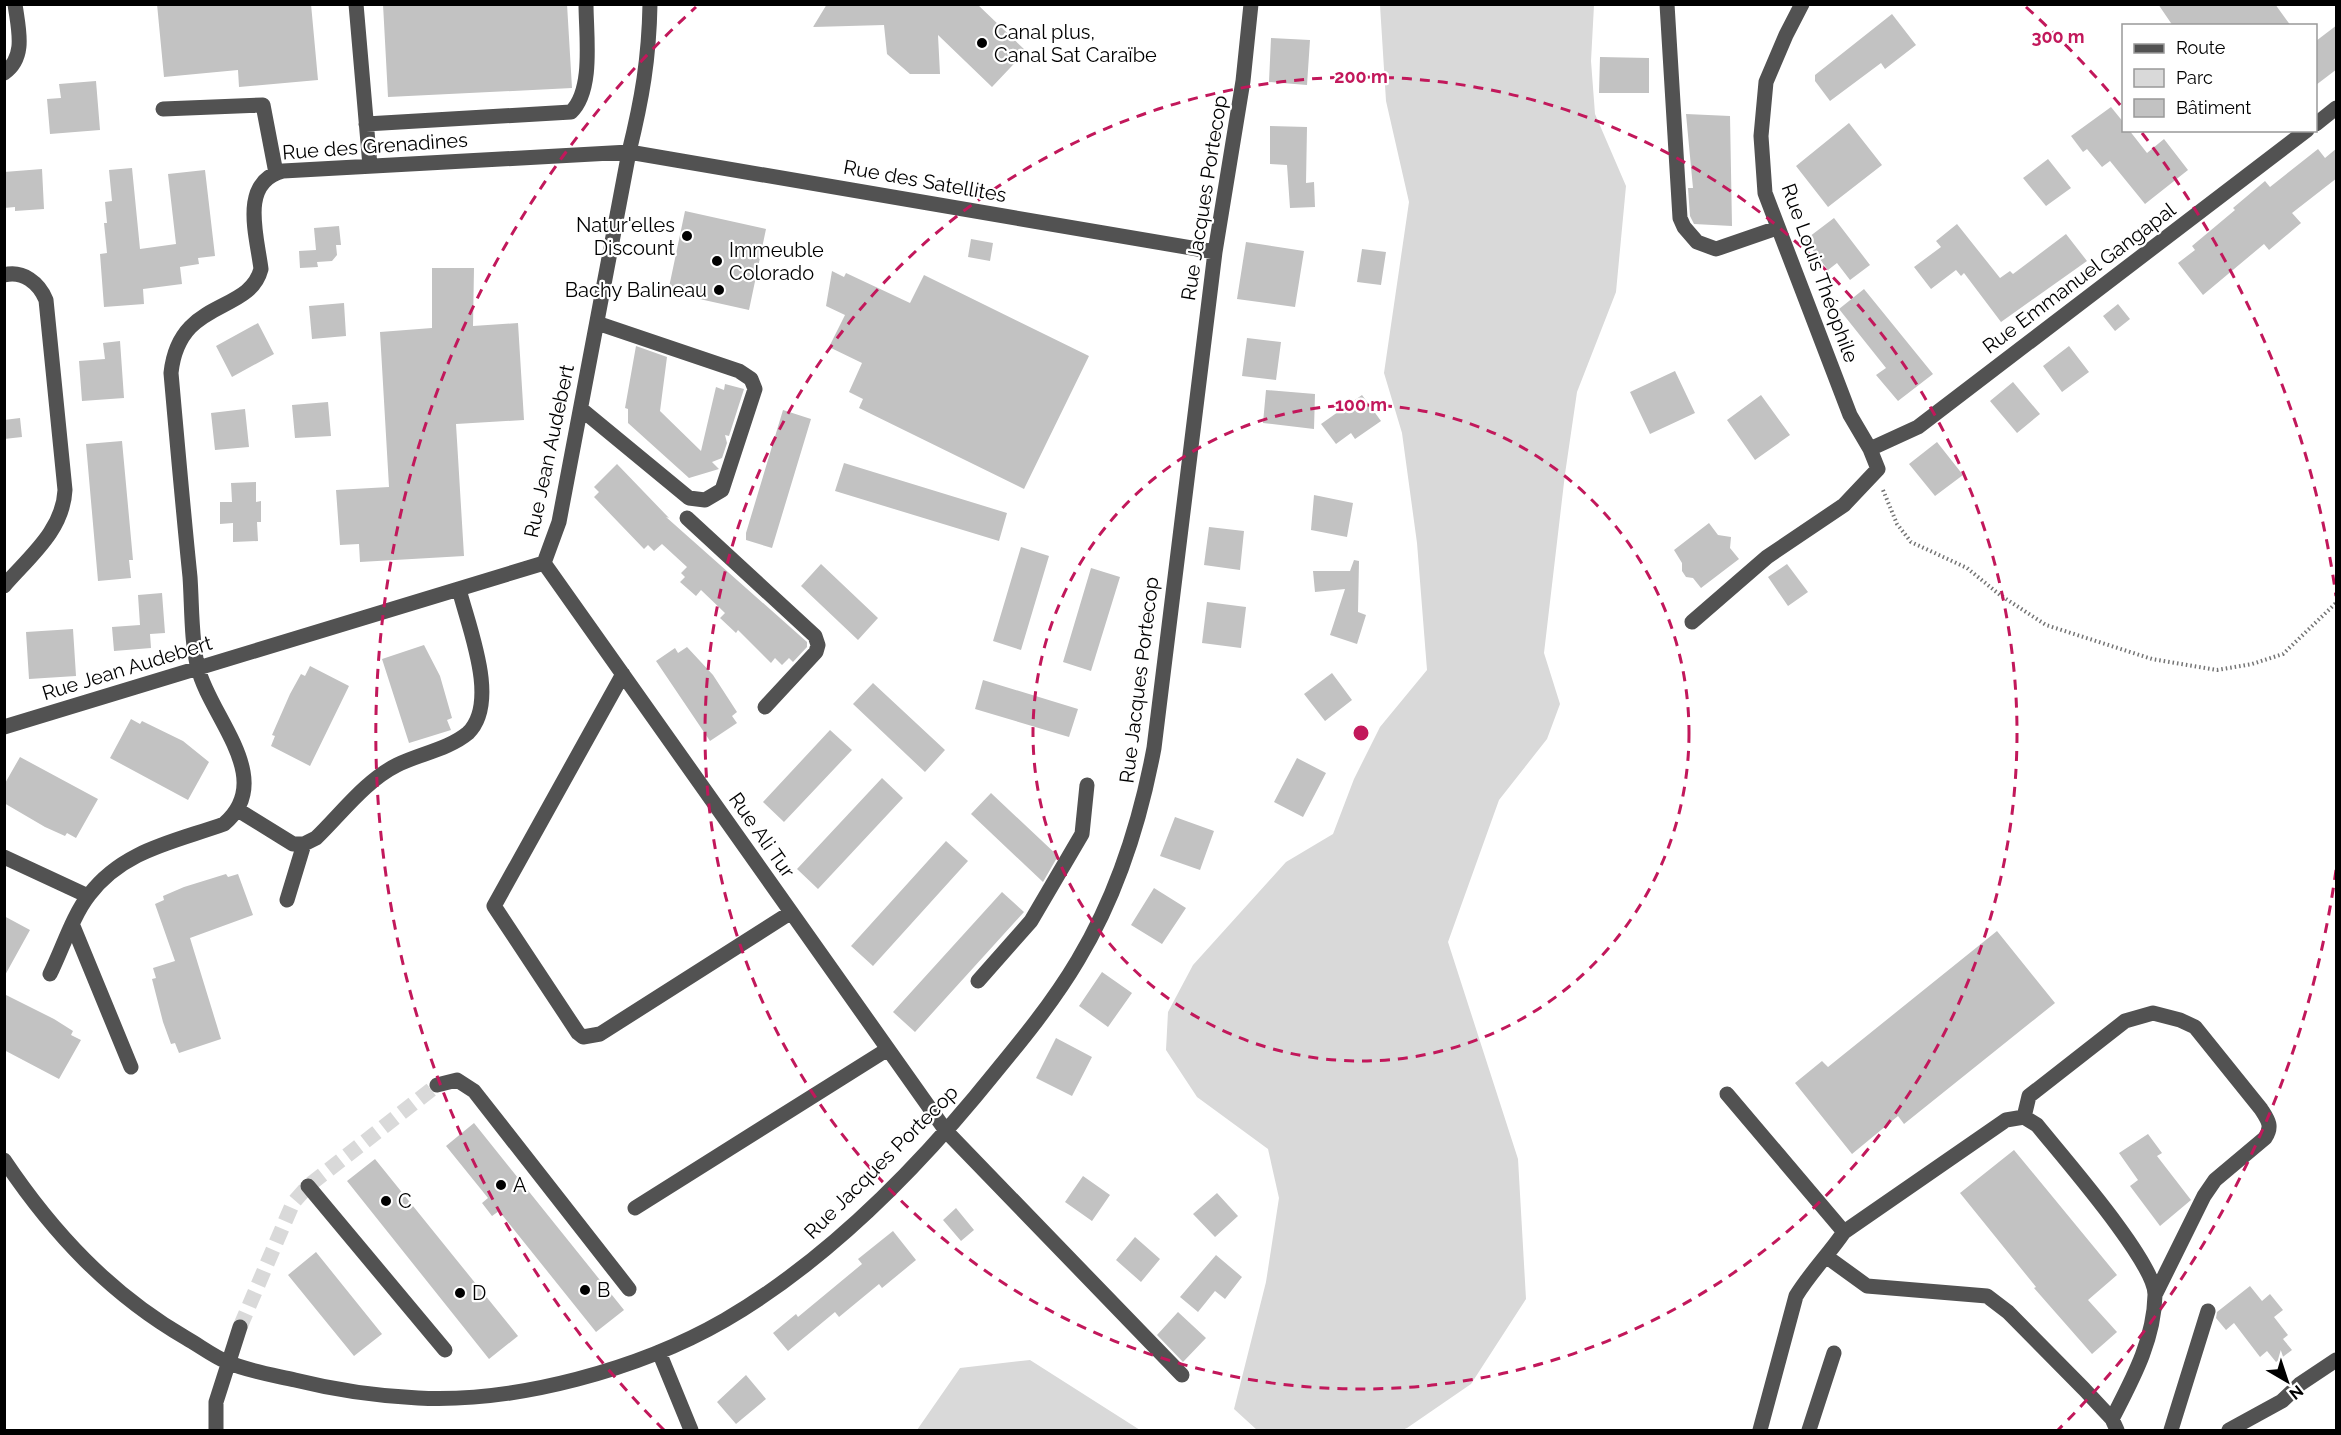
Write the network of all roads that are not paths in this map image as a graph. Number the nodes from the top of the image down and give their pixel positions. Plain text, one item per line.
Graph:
1 (15, 4) edge
2 (356, 4) edge
3 (586, 4) edge
4 (650, 4) edge
5 (1251, 4) edge
6 (1666, 4) edge
7 (1802, 4) edge
8 (4, 73) edge
9 (2337, 108) edge
10 (163, 109) dead end
11 (2317, 123) edge
12 (366, 124) junction
13 (2304, 132) edge
14 (629, 152) junction
15 (370, 166) junction
16 (276, 173) junction
17 (1777, 228) junction
18 (1215, 252) junction
19 (4, 275) edge
20 (597, 323) junction
21 (581, 409) junction
22 (1870, 449) junction
23 (687, 518) dead end
24 (544, 563) junction
25 (4, 586) edge
26 (459, 589) junction
27 (1692, 622) dead end
28 (198, 668) junction
29 (623, 674) junction
30 (765, 708) dead end
31 (4, 728) edge
32 (1087, 785) dead end
33 (237, 810) junction
34 (304, 844) junction
35 (4, 857) edge
36 (88, 896) junction
37 (287, 900) dead end
38 (790, 913) junction
39 (73, 926) junction
40 (50, 974) dead end
41 (978, 981) dead end
42 (888, 1049) junction
43 (131, 1067) dead end
44 (437, 1085) tunnel mouth
45 (1727, 1094) dead end
46 (2024, 1117) junction
47 (946, 1131) junction
48 (4, 1160) edge
49 (308, 1186) dead end
50 (635, 1208) dead end
51 (1844, 1232) junction
52 (1827, 1257) junction
53 (629, 1289) dead end
54 (2156, 1293) junction
55 (2208, 1311) dead end
56 (240, 1327) tunnel mouth
57 (445, 1350) dead end
58 (659, 1352) junction
59 (1834, 1353) dead end
60 (2337, 1360) edge
61 (227, 1362) junction
62 (1182, 1375) dead end
63 (2114, 1425) edge
64 (216, 1431) edge
65 (691, 1431) edge
66 (1760, 1431) edge
67 (1809, 1431) edge
68 (2171, 1431) edge
69 (2229, 1431) edge

1 - 8 street
2 - 12 street
3 - 12 street
4 - 14 street, Rue Jean Audebert
5 - 18 street, Rue Jacques Portecop
6 - 17 street
7 - 17 street, Rue Louis Théophile
9 - 11 street
10 - 16 street
12 - 15 street
13 - 22 street, Rue Emmanuel Gangapal
14 - 15 street, Rue des Grenadines
14 - 18 street, Rue des Satellites
14 - 20 street, Rue Jean Audebert
15 - 16 street, Rue des Grenadines
16 - 28 street, Rue des Grenadines
17 - 22 street, Rue Louis Théophile
18 - 47 street, Rue Jacques Portecop
19 - 25 street
20 - 21 street, Rue Jean Audebert
20 - 21 street
21 - 24 street, Rue Jean Audebert
22 - 27 street, Rue Louis Théophile
23 - 30 street
24 - 26 street, Rue Jean Audebert
24 - 29 street, Rue Ali Tur
26 - 28 street, Rue Jean Audebert
26 - 34 street
28 - 31 street, Rue Jean Audebert
28 - 33 street
29 - 38 street, Rue Ali Tur
29 - 38 street
32 - 41 street
33 - 34 street
33 - 36 street
34 - 37 street
35 - 36 street
36 - 39 street
38 - 42 street, Rue Ali Tur
39 - 40 street
39 - 43 street
42 - 47 street, Rue Ali Tur
42 - 50 street
44 - 53 street
45 - 51 street
46 - 51 street
46 - 54 street
46 - 54 street
47 - 58 street, Rue Jacques Portecop
47 - 62 street, Rue Ali Tur
48 - 61 street, Rue Jacques Portecop
49 - 57 street
51 - 52 street
52 - 63 street
52 - 66 street
54 - 63 street
55 - 68 street
56 - 61 street
58 - 61 street, Rue Jacques Portecop
58 - 65 street
59 - 67 street
60 - 69 street
61 - 64 street

